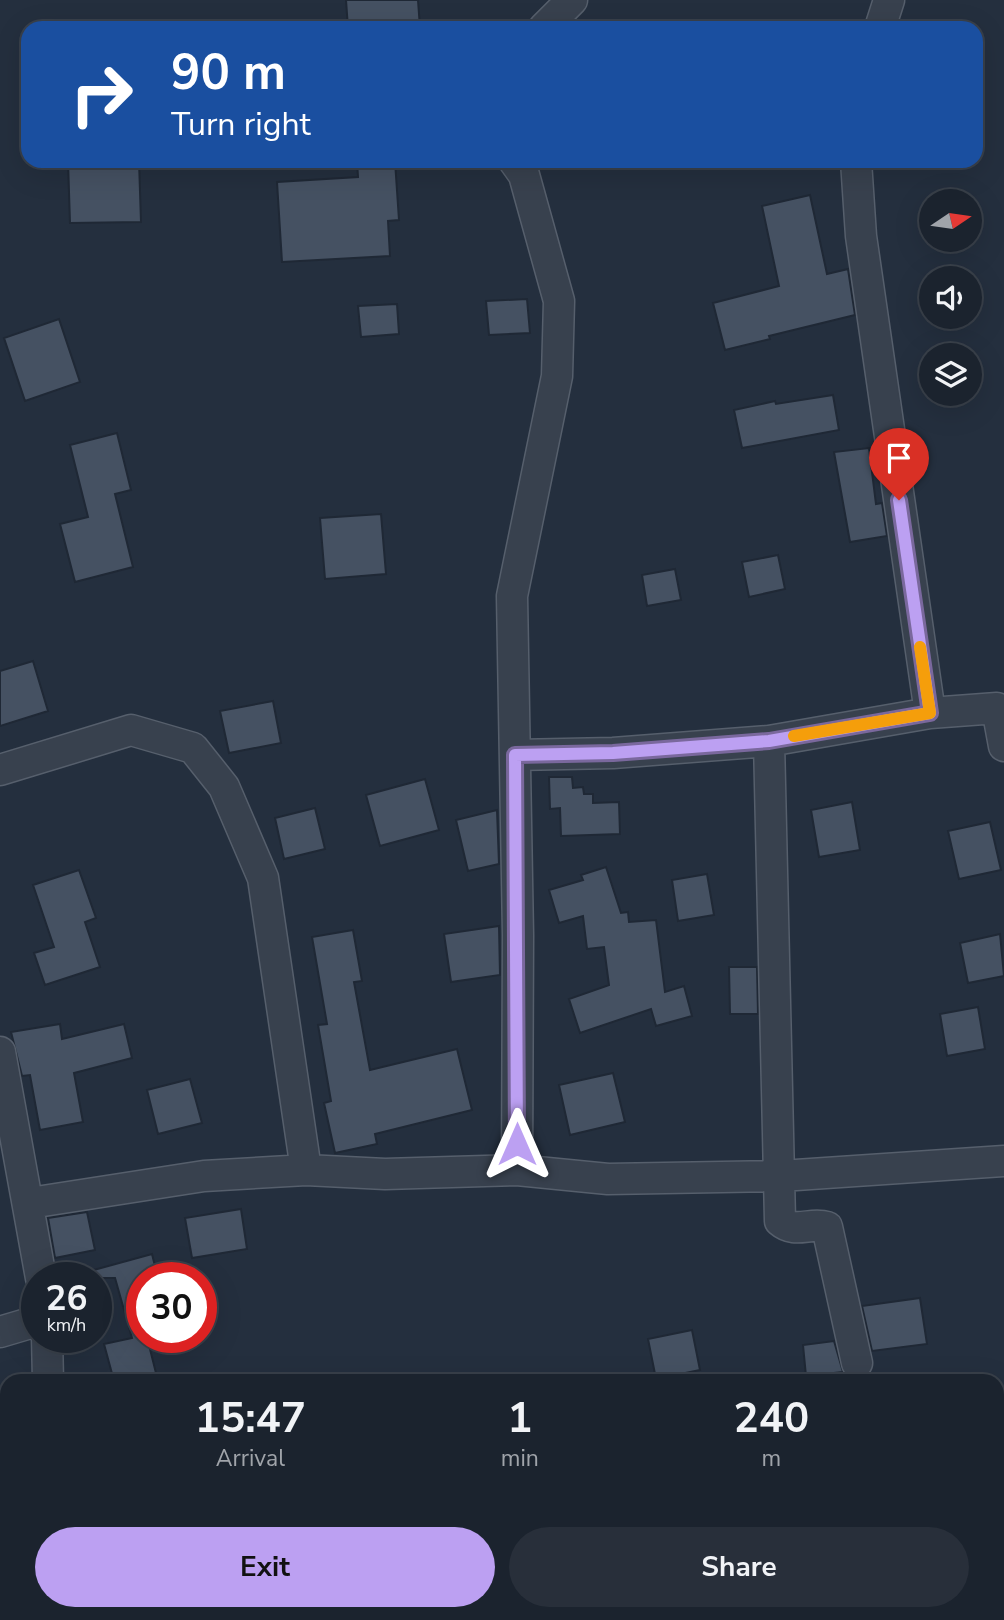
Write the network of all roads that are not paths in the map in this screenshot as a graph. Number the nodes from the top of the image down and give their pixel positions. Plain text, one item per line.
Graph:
1 (572, 0) edge
2 (889, 0) edge
3 (551, 21) edge
4 (882, 21) edge
5 (519, 168) edge
6 (856, 168) edge
7 (930, 713) junction
8 (769, 741) junction
9 (1004, 746) edge
10 (515, 755) junction
11 (0, 769) edge
12 (0, 1052) edge
13 (1004, 1161) edge
14 (306, 1170) junction
15 (517, 1170) junction
16 (781, 1177) junction
17 (30, 1203) junction
18 (39, 1262) edge
19 (21, 1326) edge
20 (0, 1332) edge
21 (47, 1353) edge
22 (857, 1363) dead end
23 (48, 1374) edge

1 - 3 street
2 - 4 street
5 - 10 street
6 - 7 street
7 - 8 street
7 - 9 street
8 - 10 street
8 - 16 street
10 - 15 street
11 - 14 street
12 - 17 street
13 - 16 street
14 - 15 street
14 - 17 street
15 - 16 street
16 - 22 street
17 - 18 street
19 - 20 street
21 - 23 street

